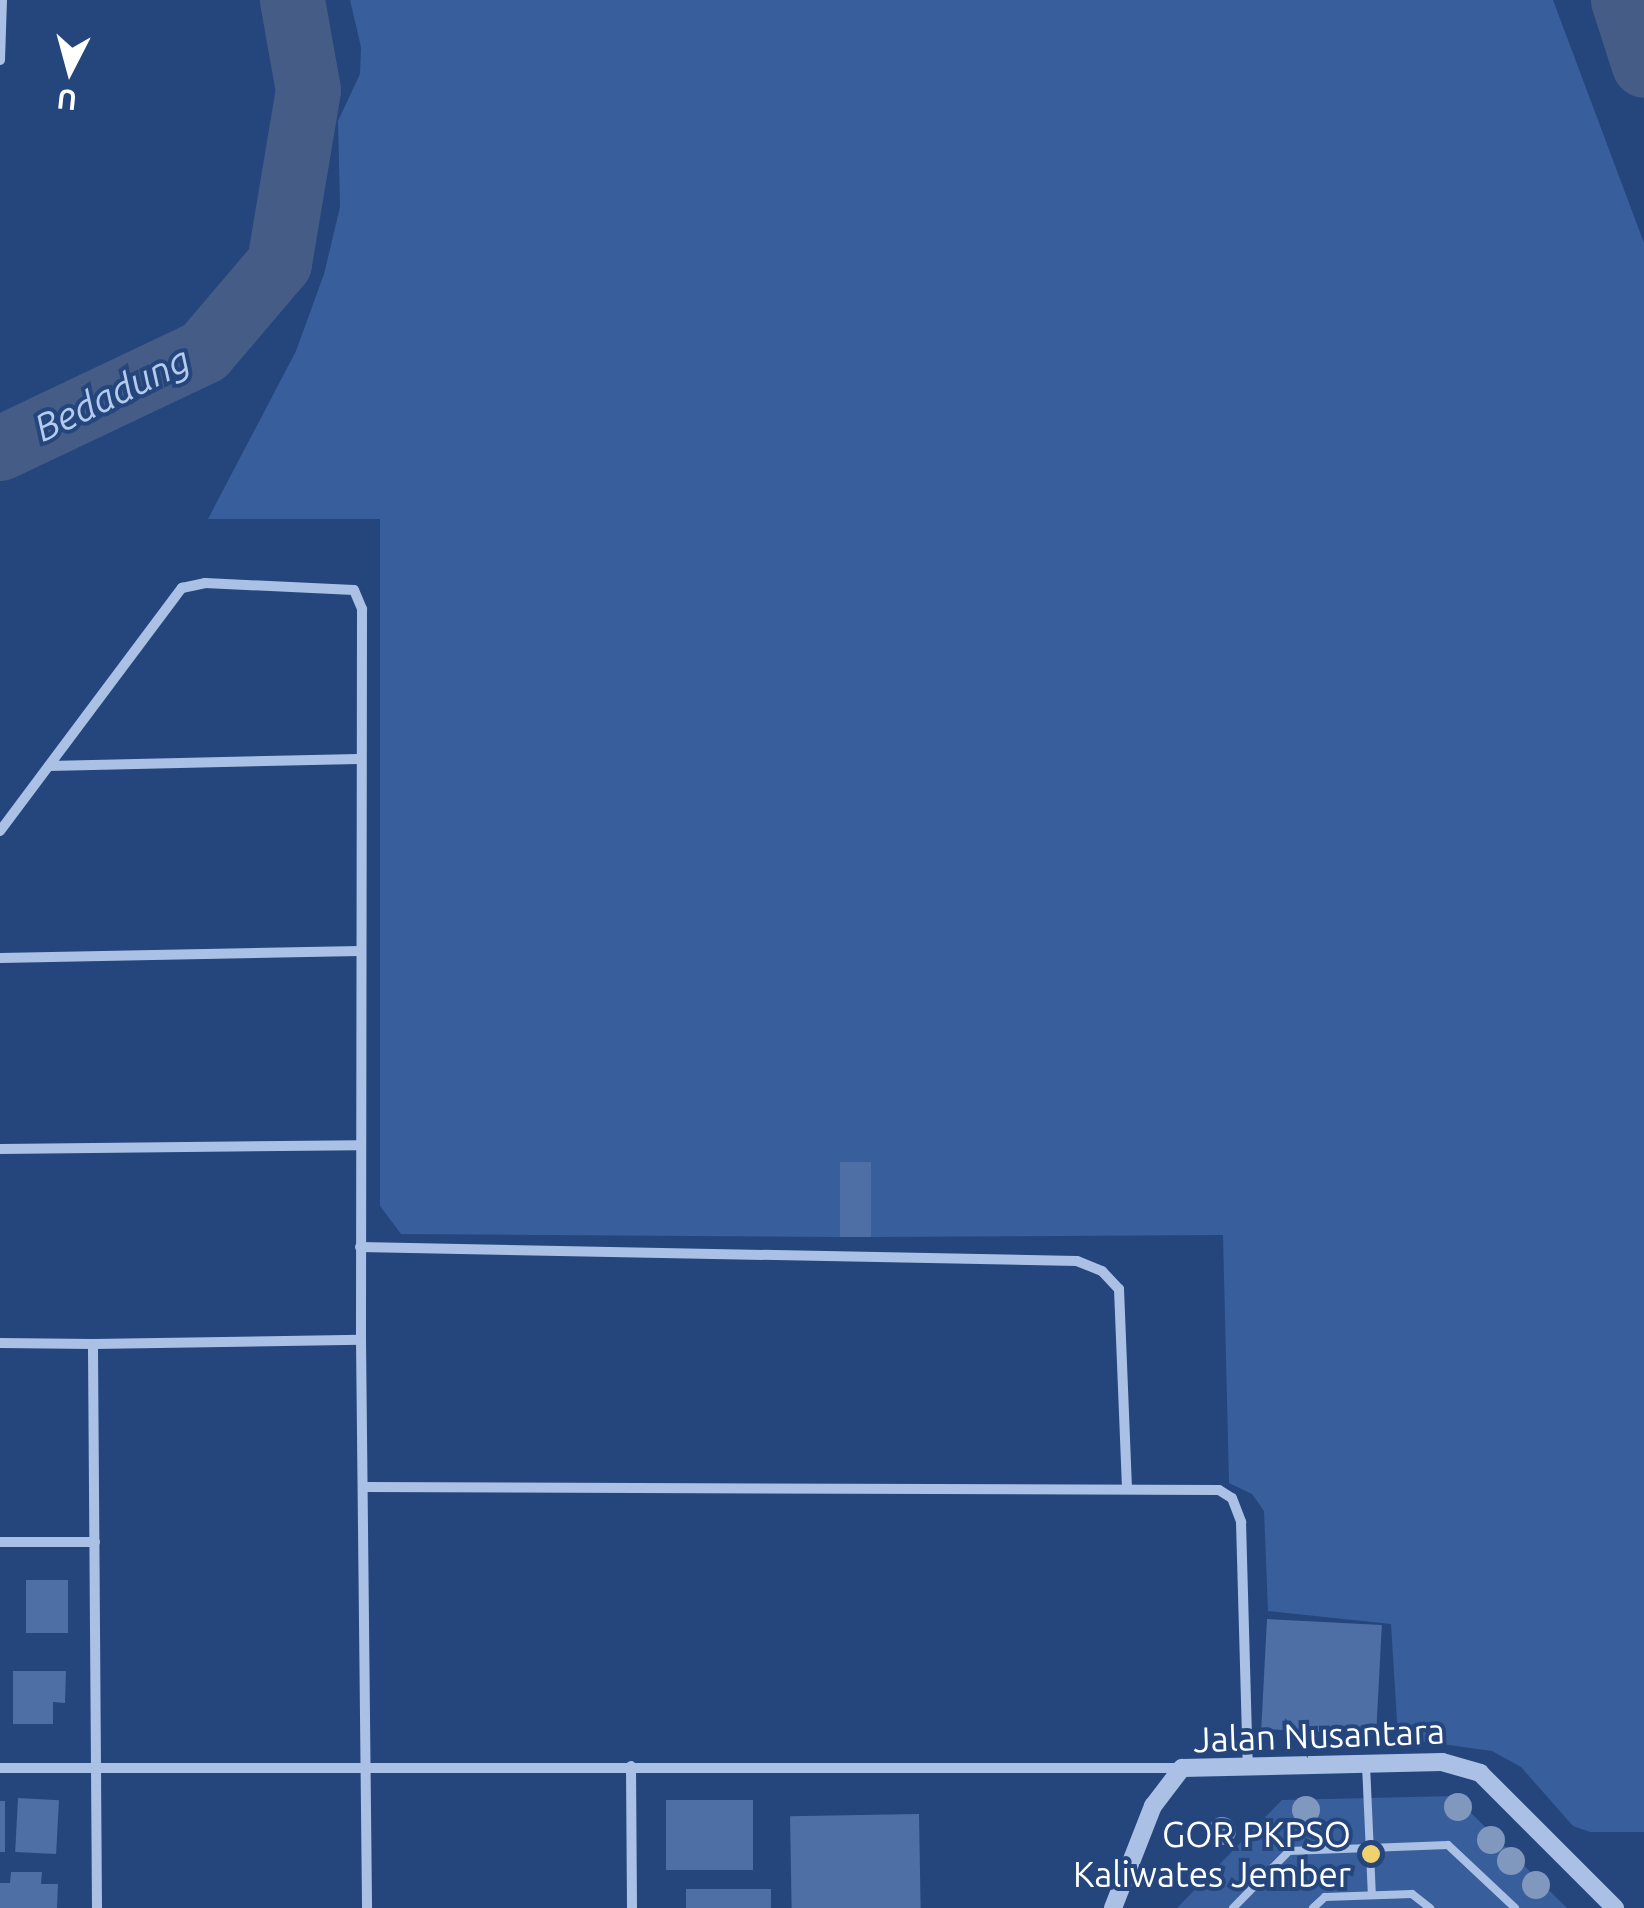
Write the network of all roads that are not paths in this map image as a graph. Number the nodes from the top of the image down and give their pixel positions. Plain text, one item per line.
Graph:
1 (2, 0) edge
2 (0, 60) edge
3 (358, 759) junction
4 (49, 766) junction
5 (0, 831) edge
6 (360, 951) junction
7 (0, 958) edge
8 (359, 1144) junction
9 (0, 1149) edge
10 (360, 1247) junction
11 (361, 1340) junction
12 (0, 1343) edge
13 (93, 1344) junction
14 (364, 1486) junction
15 (1127, 1488) junction
16 (0, 1542) edge
17 (95, 1542) junction
18 (1366, 1763) junction
19 (367, 1765) junction
20 (95, 1766) junction
21 (631, 1766) junction
22 (1248, 1766) junction
23 (0, 1768) edge
24 (1182, 1768) junction
25 (1370, 1848) junction
26 (1372, 1895) junction
27 (97, 1908) edge
28 (367, 1908) edge
29 (632, 1908) edge
30 (1113, 1908) edge
31 (1233, 1908) edge
32 (1313, 1908) edge
33 (1430, 1908) edge
34 (1515, 1908) edge
35 (1615, 1908) edge

1 - 2 street
3 - 4 street
3 - 4 street
3 - 6 street
4 - 5 street
6 - 7 street
6 - 8 street
8 - 9 street
8 - 10 street
10 - 11 street
10 - 15 street
11 - 13 street
11 - 14 street
12 - 13 street
13 - 17 street
14 - 15 street
14 - 19 street
15 - 22 street
16 - 17 street
17 - 20 street
18 - 22 street, Jalan Nusantara
18 - 25 lane
18 - 35 street, Jalan Nusantara
19 - 20 street
19 - 21 street
19 - 28 street
20 - 23 street
20 - 27 street
21 - 24 street
21 - 29 street
22 - 24 street, Jalan Nusantara
24 - 30 street, Jalan Nusantara
25 - 26 lane
25 - 31 lane
25 - 34 lane
26 - 32 lane
26 - 33 lane

